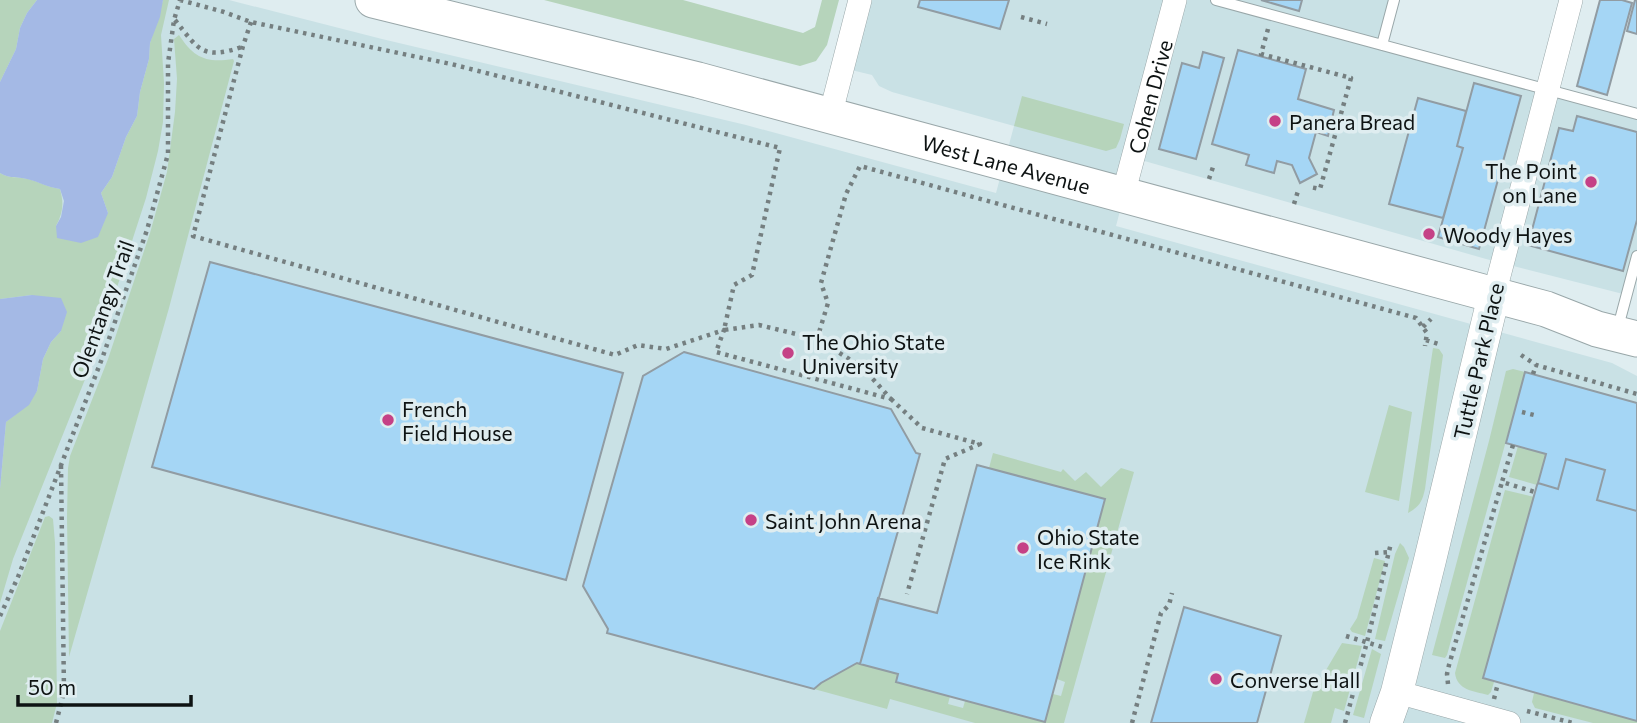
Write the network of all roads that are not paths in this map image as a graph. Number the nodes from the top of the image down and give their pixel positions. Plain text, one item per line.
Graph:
1 (373, 0) edge
2 (860, 0) edge
3 (1175, 0) edge
4 (1216, 0) edge
5 (1394, 0) edge
6 (1571, 0) edge
7 (1382, 45) junction
8 (1547, 90) junction
9 (1637, 114) edge
10 (830, 116) junction
11 (1124, 195) junction
12 (1637, 256) edge
13 (1494, 295) junction
14 (1627, 336) edge
15 (1397, 692) junction
16 (1509, 712) edge
17 (1387, 723) edge

1 - 10 main road, West Lane Avenue
2 - 10 street
3 - 11 street, Cohen Drive
4 - 7 lane
5 - 7 lane
6 - 8 street, Tuttle Park Place
7 - 8 lane
8 - 9 lane
8 - 13 street, Tuttle Park Place
10 - 11 main road, West Lane Avenue
11 - 13 main road, West Lane Avenue
12 - 14 lane
13 - 14 main road, West Lane Avenue
13 - 15 street, Tuttle Park Place
15 - 16 street
15 - 17 street, Tuttle Park Place

